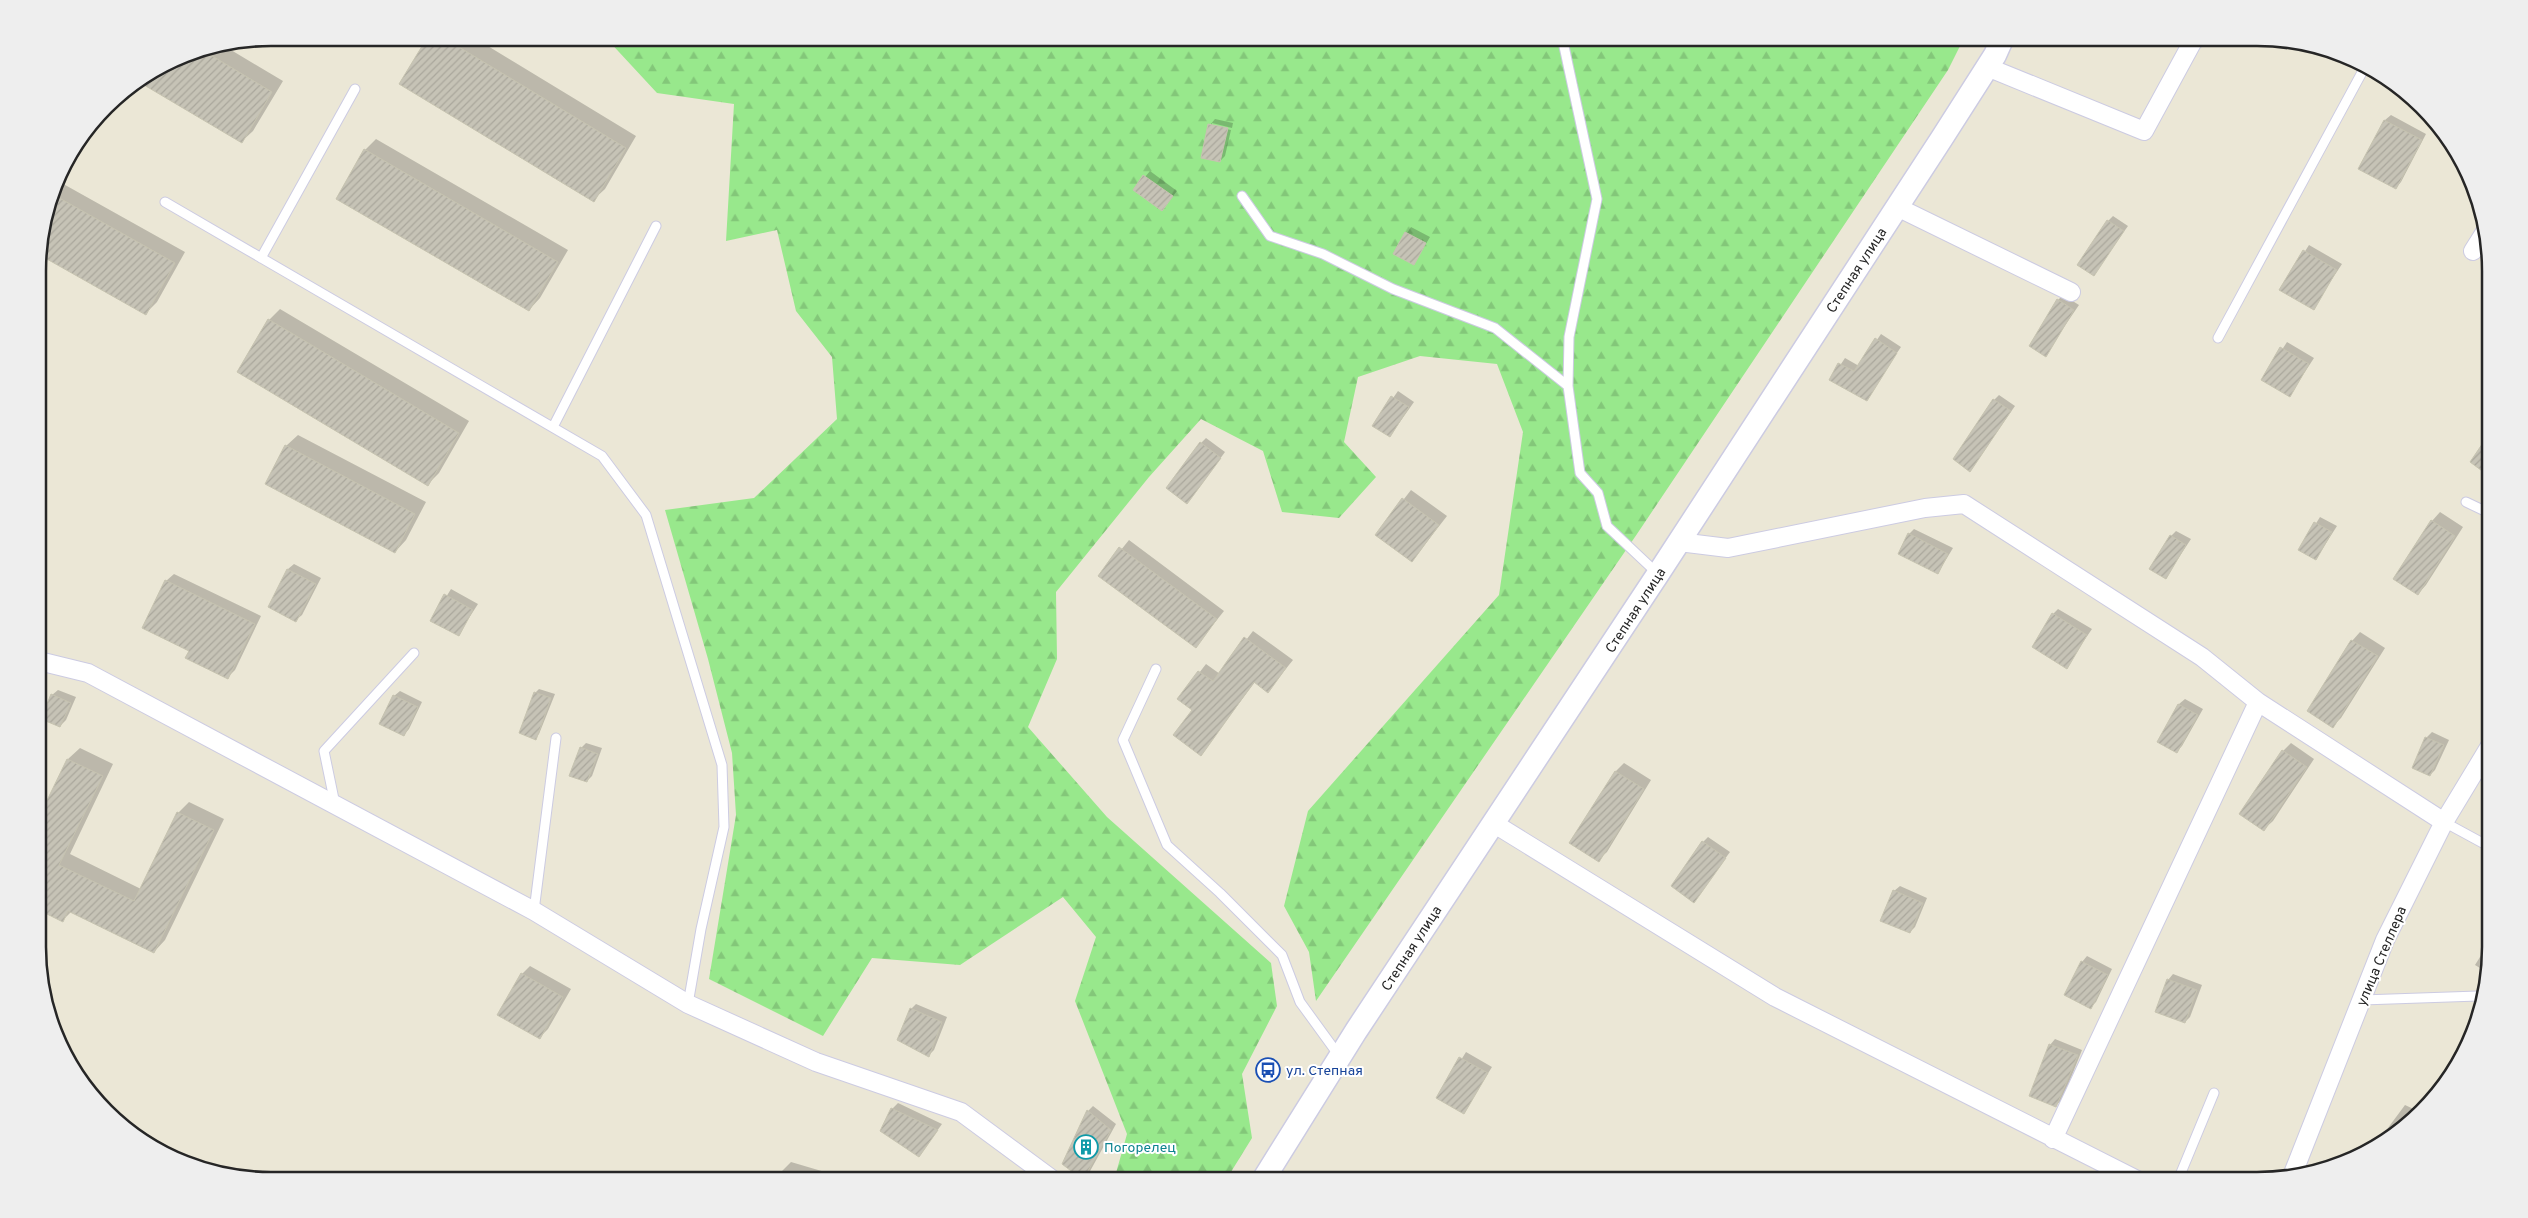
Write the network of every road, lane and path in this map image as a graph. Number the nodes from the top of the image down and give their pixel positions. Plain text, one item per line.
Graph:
1 (1564, 46) edge
2 (1999, 46) edge
3 (2190, 46) edge
4 (1988, 67) junction
5 (2362, 72) edge
6 (355, 89) dead end
7 (1242, 196) dead end
8 (164, 202) dead end
9 (1897, 207) junction
10 (656, 226) dead end
11 (2480, 240) edge
12 (2473, 251) dead end
13 (260, 258) junction
14 (2071, 292) dead end
15 (2218, 338) dead end
16 (1568, 386) junction
17 (553, 428) junction
18 (2466, 502) dead end
19 (2482, 510) edge
20 (1679, 542) junction
21 (1658, 574) junction
22 (414, 653) dead end
23 (46, 663) edge
24 (1156, 669) dead end
25 (2258, 702) junction
26 (556, 738) dead end
27 (2482, 759) edge
28 (335, 805) junction
29 (2444, 822) junction
30 (1494, 823) junction
31 (2482, 843) edge
32 (534, 911) junction
33 (2476, 996) edge
34 (2362, 1000) junction
35 (688, 1004) junction
36 (1340, 1058) junction
37 (2214, 1093) dead end
38 (2053, 1139) junction
39 (2295, 1168) edge
40 (1042, 1172) edge
41 (1268, 1172) edge
42 (2121, 1172) edge
43 (2181, 1172) edge

1 - 16 lane
2 - 4 street, Степная улица
3 - 4 street
4 - 9 street, Степная улица
5 - 15 lane
6 - 13 lane
7 - 16 lane
8 - 13 lane
9 - 14 street
9 - 20 street, Степная улица
10 - 17 lane
11 - 12 street
13 - 17 lane
16 - 21 lane
17 - 35 lane
18 - 19 lane
20 - 21 street, Степная улица
20 - 25 street
21 - 30 street, Степная улица
22 - 28 lane
23 - 28 street
24 - 36 lane
25 - 29 street
25 - 38 street
26 - 32 lane
27 - 29 street, улица Стеллера
28 - 32 street
29 - 31 lane
29 - 34 street, улица Стеллера
30 - 36 street, Степная улица
30 - 38 street
32 - 35 street
33 - 34 lane
34 - 39 street, улица Стеллера
35 - 40 street
36 - 41 street, Степная улица
37 - 43 lane
38 - 42 street

